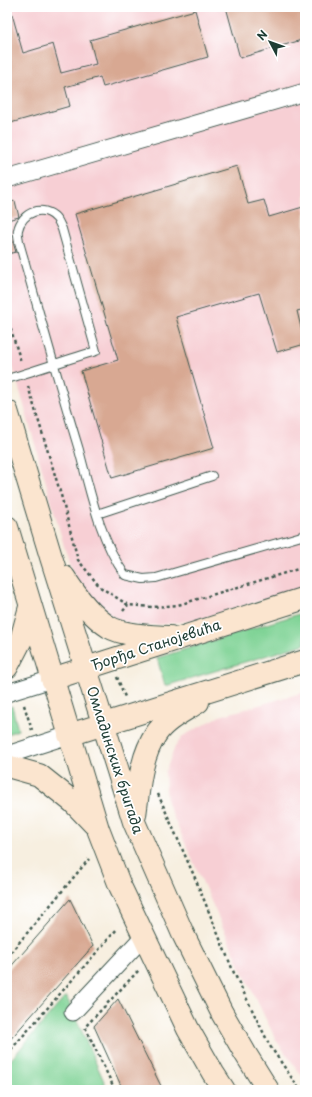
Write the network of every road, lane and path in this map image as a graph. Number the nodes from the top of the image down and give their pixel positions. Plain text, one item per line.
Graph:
1 (305, 92) edge
2 (7, 179) edge
3 (7, 316) edge
4 (54, 364) junction
5 (24, 374) junction
6 (7, 379) edge
7 (7, 411) edge
8 (212, 476) dead end
9 (97, 514) junction
10 (7, 527) edge
11 (305, 535) edge
12 (51, 557) junction
13 (305, 567) edge
14 (305, 598) edge
15 (30, 607) junction
16 (181, 637) junction
17 (110, 660) junction
18 (305, 661) edge
19 (7, 667) edge
20 (86, 668) junction
21 (52, 679) junction
22 (218, 688) junction
23 (13, 691) edge
24 (132, 715) junction
25 (103, 724) junction
26 (69, 735) junction
27 (36, 746) junction
28 (7, 755) edge
29 (7, 766) edge
30 (157, 790) dead end
31 (134, 822) junction
32 (98, 829) junction
33 (92, 856) dead end
34 (121, 925) dead end
35 (144, 936) junction
36 (7, 957) edge
37 (140, 968) dead end
38 (73, 1012) dead end
39 (7, 1054) edge
40 (115, 1090) edge
41 (224, 1090) edge
42 (268, 1090) edge
43 (300, 1090) edge

1 - 2 street
3 - 5 path
4 - 4 lane
4 - 5 lane
4 - 9 lane
5 - 6 lane
5 - 13 path
7 - 12 main road, Омладинских бригада
8 - 9 lane
9 - 11 lane
10 - 15 main road
12 - 16 main road
12 - 20 main road, Омладинских бригада
14 - 16 main road, Ђорђа Станојевића
15 - 19 main road
15 - 21 main road
16 - 17 main road, Ђорђа Станојевића
17 - 20 main road, Ђорђа Станојевића
17 - 24 path
18 - 22 main road
20 - 21 main road, Ђорђа Станојевића
20 - 25 main road, Омладинских бригада
21 - 23 street, Ђорђа Станојевића
21 - 26 main road
22 - 24 main road
22 - 31 main road
23 - 27 path
24 - 25 main road
25 - 26 main road
25 - 31 main road, Омладинских бригада
26 - 27 street
26 - 32 main road
27 - 28 street
29 - 32 main road
30 - 43 path
31 - 42 main road, Омладинских бригада
32 - 35 main road
33 - 36 path
34 - 39 path
35 - 38 street
35 - 41 main road
37 - 40 path

